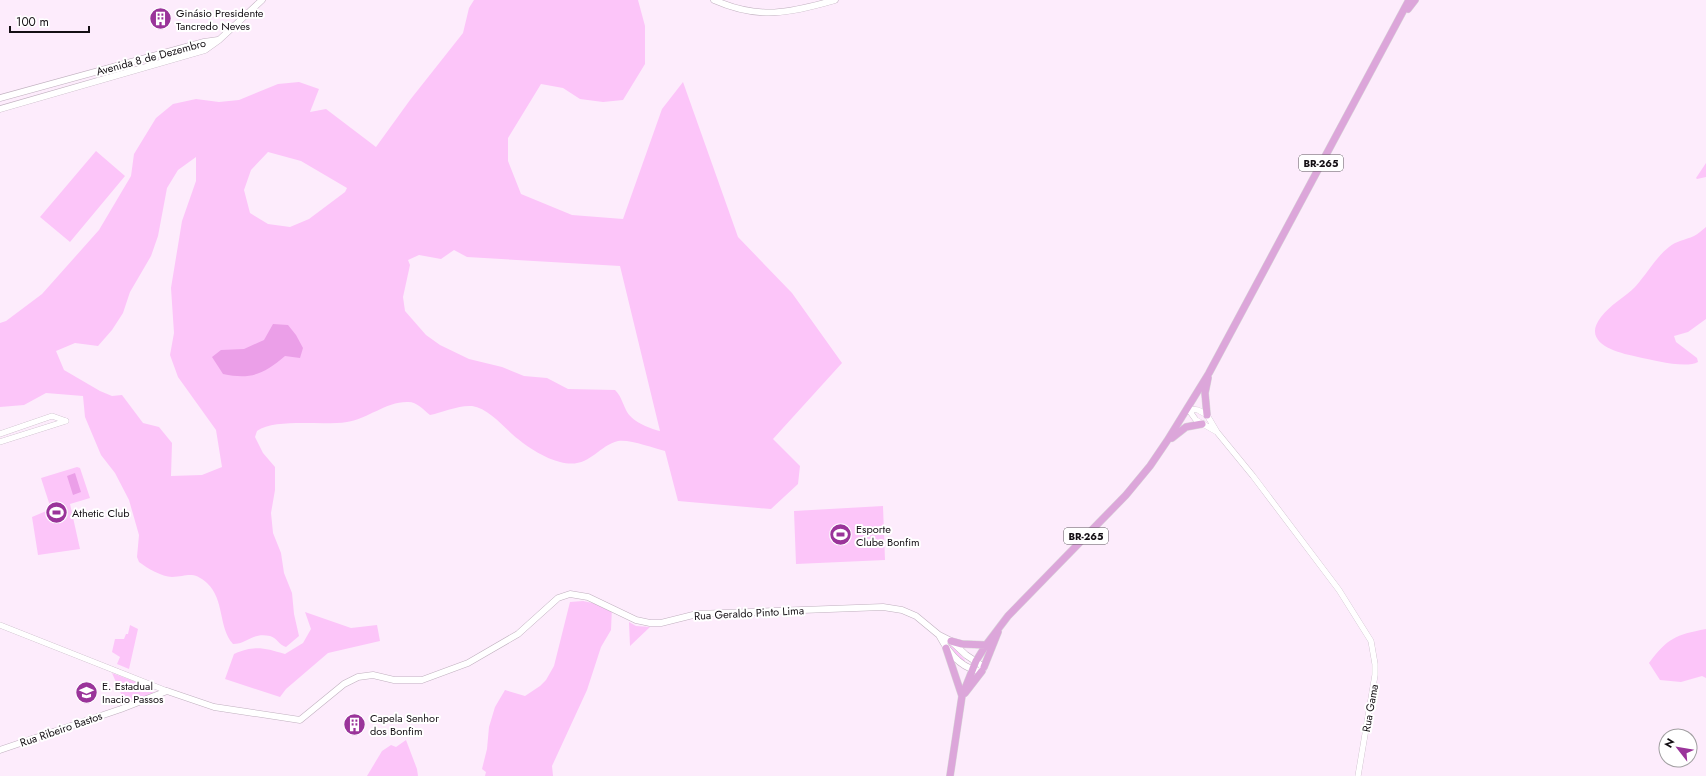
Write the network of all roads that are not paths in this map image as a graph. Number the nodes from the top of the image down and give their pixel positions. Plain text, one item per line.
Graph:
1 (262, 0) edge
2 (714, 0) edge
3 (835, 0) edge
4 (1409, 0) edge
5 (1416, 0) edge
6 (1401, 1) edge
7 (1393, 28) junction
8 (219, 40) junction
9 (0, 98) edge
10 (0, 110) edge
11 (1209, 373) junction
12 (1188, 408) junction
13 (1208, 415) junction
14 (1202, 424) junction
15 (1217, 432) junction
16 (0, 434) edge
17 (0, 442) edge
18 (1167, 442) junction
19 (0, 625) edge
20 (1000, 626) junction
21 (939, 635) junction
22 (951, 641) junction
23 (986, 645) junction
24 (946, 648) junction
25 (976, 661) junction
26 (983, 669) junction
27 (972, 670) junction
28 (167, 691) junction
29 (962, 696) junction
30 (0, 750) edge
31 (950, 776) edge
32 (1358, 776) edge

1 - 8 main road
2 - 3 main road
4 - 7 highway, BR-265
5 - 7 highway
6 - 7 highway
7 - 11 highway, BR-265
8 - 9 main road, Avenida 8 de Dezembro
8 - 10 main road, Avenida 8 de Dezembro
11 - 12 highway, BR-265
11 - 13 highway
12 - 13 street
12 - 14 street
12 - 18 highway, BR-265
13 - 14 street
13 - 15 street
14 - 15 street
14 - 18 highway
15 - 32 street, Rua Gama
16 - 17 street
18 - 20 highway, BR-265
19 - 28 street
20 - 23 highway, BR-265
20 - 26 highway
21 - 22 main road
21 - 24 main road
21 - 28 main road, Rua Geraldo Pinto Lima
22 - 23 highway
22 - 25 main road
23 - 25 highway, BR-265
24 - 27 main road
24 - 29 highway
25 - 26 main road
25 - 27 highway, BR-265
26 - 27 main road
26 - 29 highway
27 - 29 highway, BR-265
28 - 30 main road, Rua Ribeiro Bastos
29 - 31 highway, BR-265

